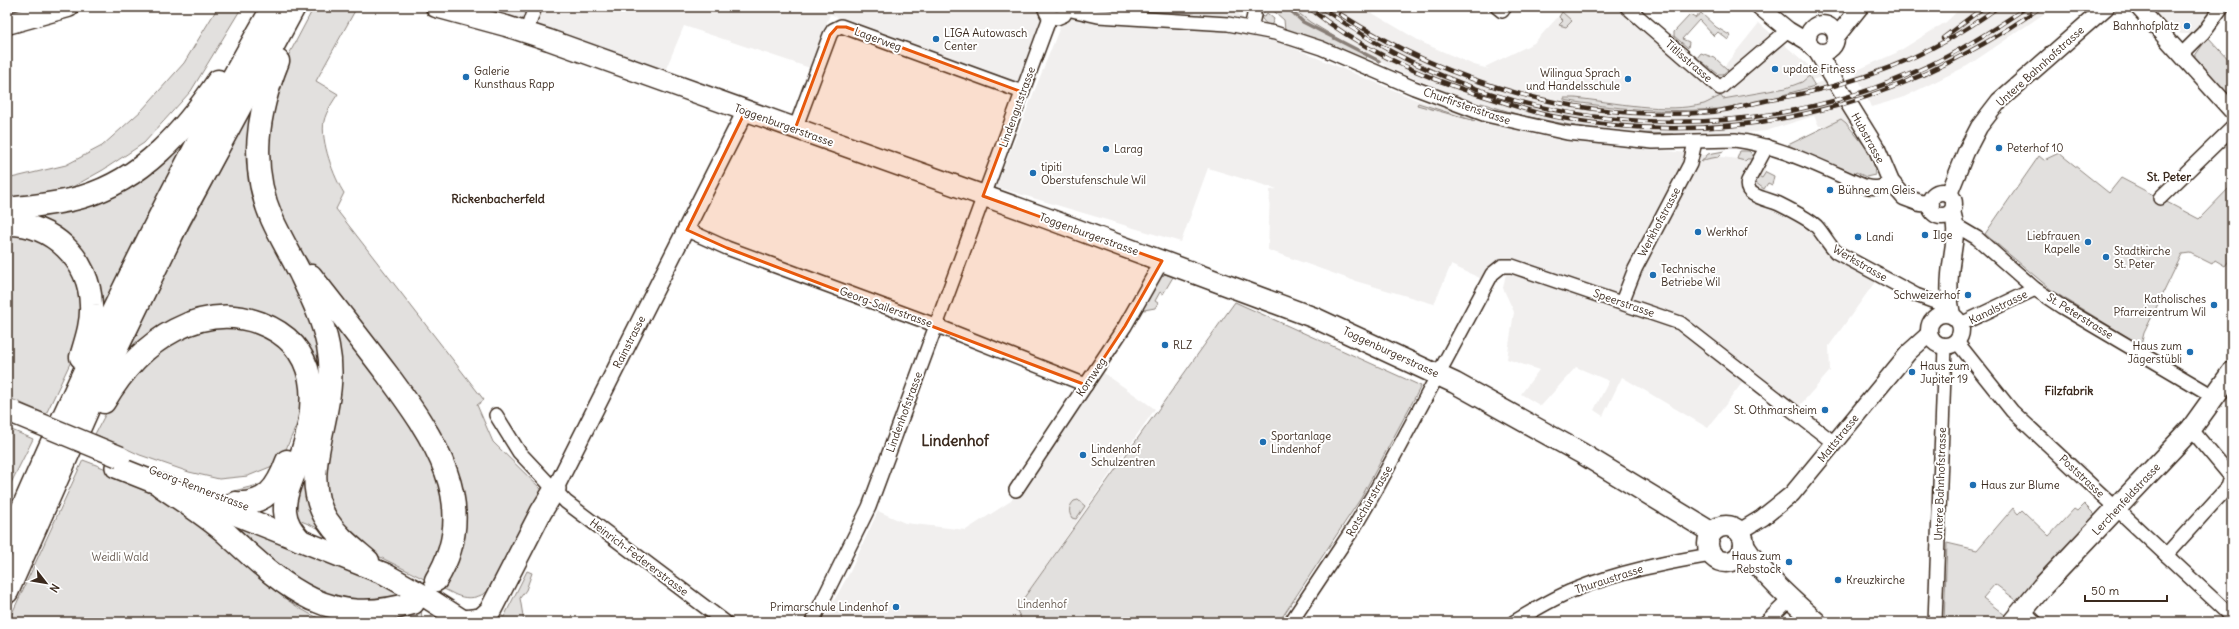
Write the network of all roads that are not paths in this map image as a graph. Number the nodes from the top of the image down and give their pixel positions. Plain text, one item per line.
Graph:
1 (68, 7) edge
2 (272, 7) edge
3 (294, 7) edge
4 (303, 7) edge
5 (436, 7) edge
6 (535, 7) edge
7 (1254, 7) edge
8 (1627, 7) edge
9 (1760, 7) edge
10 (1776, 7) edge
11 (1853, 7) edge
12 (1860, 7) edge
13 (2106, 7) edge
14 (2138, 7) edge
15 (2222, 7) edge
16 (1068, 8) edge
17 (1047, 12) edge
18 (7, 24) edge
19 (1821, 25) junction
20 (1251, 28) junction
21 (1788, 30) junction
22 (526, 33) junction
23 (1835, 42) junction
24 (1813, 47) junction
25 (2182, 54) junction
26 (1832, 74) junction
27 (1022, 92) junction
28 (746, 110) junction
29 (2232, 111) edge
30 (2232, 128) edge
31 (795, 129) junction
32 (1695, 142) junction
33 (1767, 146) junction
34 (1891, 182) junction
35 (1949, 194) junction
36 (983, 196) junction
37 (2160, 198) dead end
38 (1931, 204) junction
39 (7, 209) edge
40 (1950, 218) junction
41 (7, 224) edge
42 (687, 230) junction
43 (283, 240) junction
44 (1162, 261) junction
45 (2035, 289) junction
46 (1622, 302) junction
47 (1948, 314) junction
48 (935, 325) junction
49 (1929, 334) junction
50 (1951, 344) junction
51 (2232, 372) edge
52 (1438, 374) junction
53 (1086, 385) junction
54 (2213, 396) junction
55 (311, 414) junction
56 (496, 415) dead end
57 (10, 417) edge
58 (2191, 429) junction
59 (1834, 442) junction
60 (51, 446) junction
61 (118, 462) junction
62 (2231, 477) edge
63 (56, 479) junction
64 (161, 486) junction
65 (554, 489) junction
66 (1016, 490) dead end
67 (235, 503) junction
68 (2118, 509) junction
69 (287, 522) junction
70 (1711, 532) junction
71 (1742, 539) junction
72 (300, 540) junction
73 (7, 544) edge
74 (1710, 555) junction
75 (2166, 555) junction
76 (368, 561) junction
77 (1731, 562) junction
78 (385, 574) junction
79 (436, 580) dead end
80 (7, 592) edge
81 (1787, 596) junction
82 (413, 603) dead end
83 (2023, 618) edge
84 (2232, 619) edge
85 (465, 622) edge
86 (725, 622) edge
87 (812, 622) edge
88 (1291, 622) edge
89 (1514, 622) edge
90 (1766, 622) edge
91 (1816, 622) edge
92 (1935, 622) edge

1 - 18 main road
2 - 39 highway
2 - 60 highway
3 - 63 highway
4 - 43 highway
5 - 22 main road, Toggenburgerstrasse
6 - 22 street
7 - 20 street
8 - 21 street, Titlisstrasse
9 - 21 street
10 - 19 street
11 - 19 street
12 - 23 street
13 - 35 street, Untere Bahnhofstrasse
14 - 25 street
15 - 25 street
16 - 17 street
16 - 20 street, Churfirstenstrasse
17 - 27 street, Lindengutstrasse
19 - 23 street
19 - 24 street
20 - 32 street, Churfirstenstrasse
21 - 24 street
22 - 28 main road, Toggenburgerstrasse
23 - 24 street
23 - 26 street
24 - 26 street, Hubstrasse
25 - 29 street
26 - 34 street, Hubstrasse
27 - 31 street, Lagerweg
27 - 36 street, Lindengutstrasse
28 - 31 main road, Toggenburgerstrasse
28 - 42 street, Rainstrasse
30 - 37 street
31 - 36 main road, Toggenburgerstrasse
32 - 33 street, Churfirstenstrasse
32 - 46 street, Werkhofstrasse
33 - 34 street, Churfirstenstrasse
33 - 47 street, Werkstrasse
34 - 38 street, Hubstrasse
35 - 38 street
35 - 40 street
36 - 44 main road, Toggenburgerstrasse
36 - 48 street, Lindenhofstrasse
38 - 40 street
40 - 45 street, St. Peterstrasse
40 - 47 street
41 - 60 highway
42 - 48 street, Georg-Sailerstrasse
42 - 65 street, Rainstrasse
43 - 76 highway
43 - 79 highway
44 - 52 main road, Toggenburgerstrasse
44 - 53 street, Kornweg
45 - 47 street, Kanalstrasse
45 - 54 street, St. Peterstrasse
46 - 52 street, Speerstrasse
46 - 59 street, Speerstrasse
47 - 49 street
47 - 50 street
48 - 53 street, Georg-Sailerstrasse
48 - 87 street, Lindenhofstrasse
49 - 50 street
49 - 59 street, Mattstrasse
50 - 68 street, Poststrasse
50 - 92 street, Untere Bahnhofstrasse
51 - 54 main road, Lerchenfeldstrasse
52 - 70 main road, Toggenburgerstrasse
52 - 88 street, Rotschürstrasse
53 - 66 street, Kornweg
54 - 58 main road, Lerchenfeldstrasse
55 - 63 highway
55 - 67 highway
55 - 69 highway
56 - 65 street
57 - 61 highway, Georg-Rennerstrasse, bridge
58 - 62 street
58 - 68 main road, Lerchenfeldstrasse
59 - 71 street, Mattstrasse
60 - 73 highway
61 - 64 highway, Georg-Rennerstrasse
61 - 67 highway, Georg-Rennerstrasse
62 - 75 street
63 - 80 highway
64 - 72 highway, Georg-Rennerstrasse
64 - 82 highway
65 - 85 highway
65 - 86 street, Heinrich-Federerstrasse
67 - 69 highway, Georg-Rennerstrasse
68 - 75 street, Poststrasse
68 - 83 main road, Lerchenfeldstrasse
69 - 72 highway
69 - 76 highway, Georg-Rennerstrasse
70 - 71 main road
70 - 74 main road
71 - 77 main road
71 - 81 main road
72 - 78 highway, Georg-Rennerstrasse
74 - 77 main road
74 - 89 street, Thuraustrasse
75 - 84 street, Poststrasse
76 - 78 highway, Georg-Rennerstrasse
77 - 81 main road
78 - 85 highway, Georg-Rennerstrasse
81 - 90 street
81 - 91 main road

